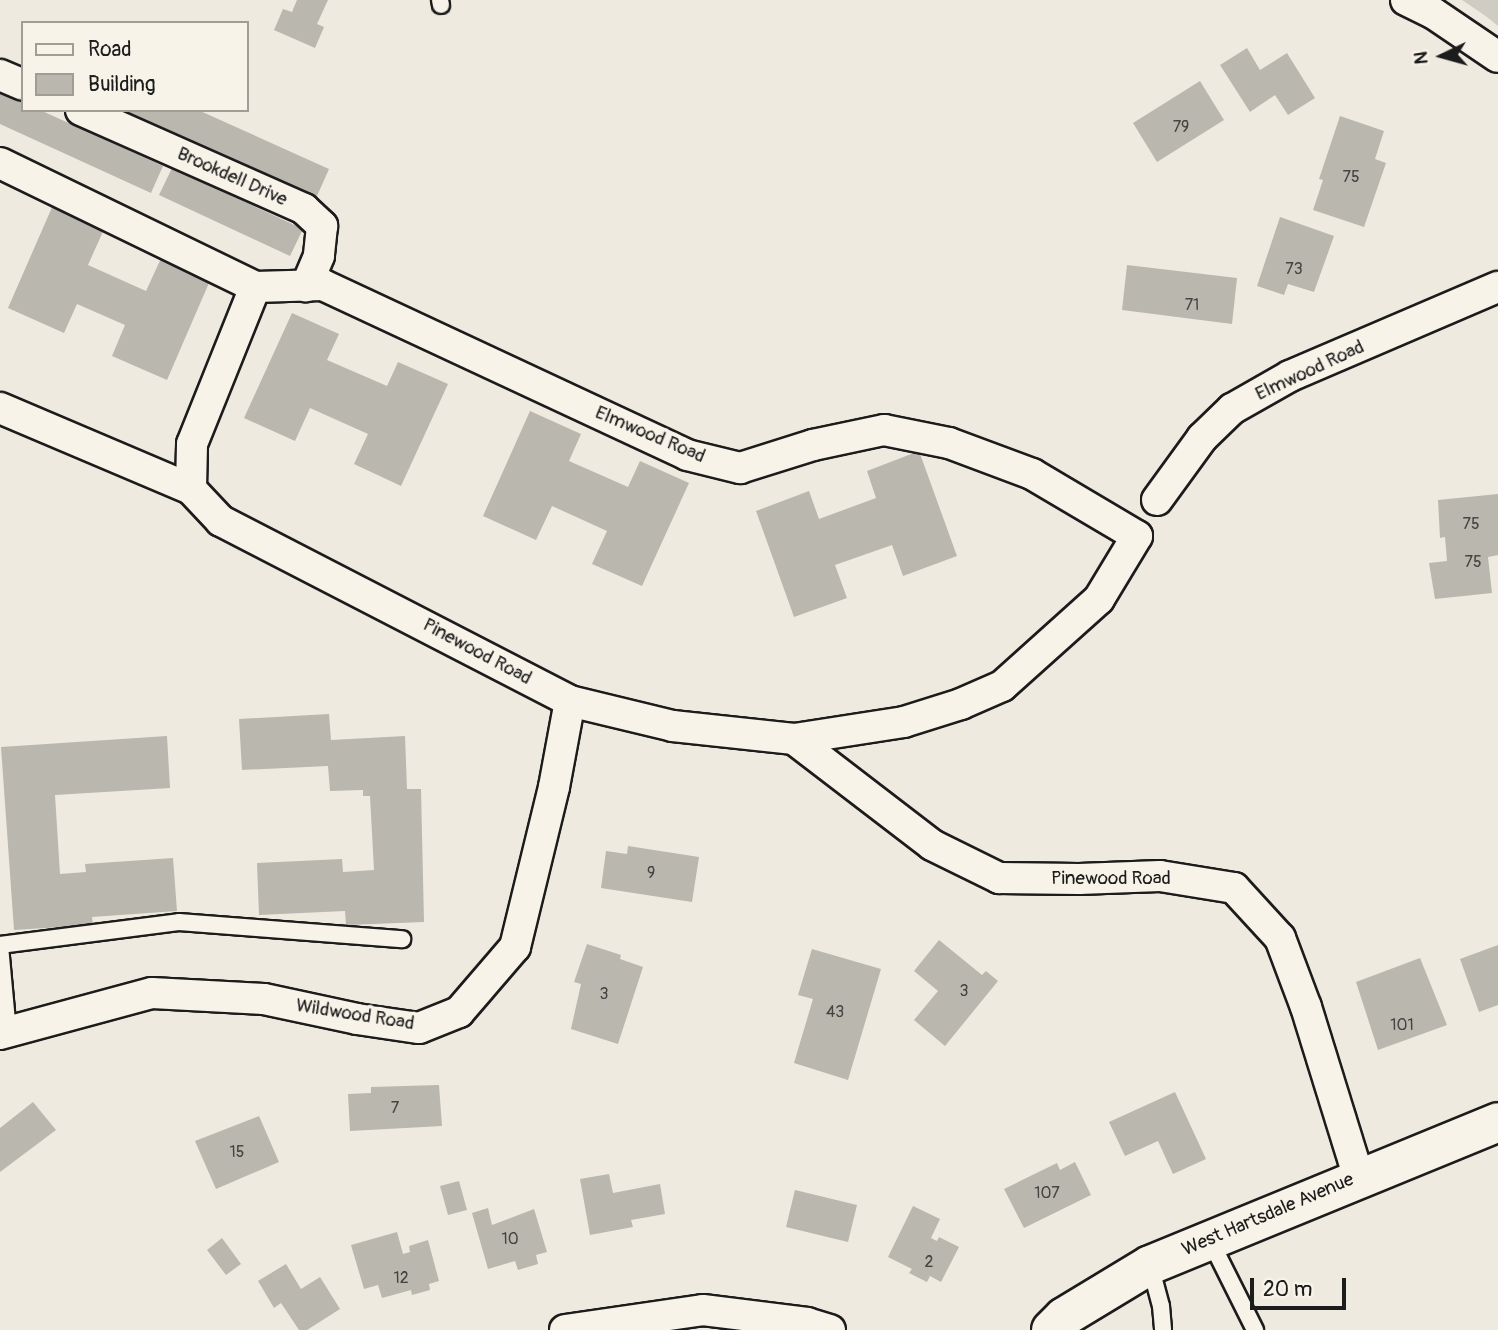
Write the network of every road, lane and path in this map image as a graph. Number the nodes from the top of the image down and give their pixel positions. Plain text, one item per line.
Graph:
1 (1406, 0) edge
2 (1498, 57) edge
3 (0, 75) edge
4 (21, 84) edge
5 (86, 112) edge
6 (0, 163) edge
7 (306, 286) junction
8 (254, 287) junction
9 (1498, 288) edge
10 (0, 408) edge
11 (191, 489) junction
12 (1157, 500) dead end
13 (1099, 599) joint
14 (570, 701) junction
15 (794, 738) junction
16 (402, 939) dead end
17 (0, 946) edge
18 (4, 1033) edge
19 (1498, 1122) edge
20 (1359, 1178) junction
21 (1210, 1240) junction
22 (1150, 1265) junction
23 (565, 1330) edge
24 (830, 1330) edge
25 (1051, 1330) edge
26 (1163, 1330) edge
27 (1255, 1330) edge

1 - 2 street
3 - 4 street
5 - 7 street, Brookdell Drive
6 - 8 street
7 - 8 street, Elmwood Road
7 - 13 street, Elmwood Road
8 - 11 street
9 - 12 street, Elmwood Road
10 - 11 street, Pinewood Road
11 - 14 street, Pinewood Road
13 - 15 street, Pinewood Road
14 - 15 street, Pinewood Road
14 - 18 street, Wildwood Road
15 - 20 street, Pinewood Road
16 - 17 lane
17 - 18 lane
19 - 20 main road, West Hartsdale Avenue
20 - 21 main road, West Hartsdale Avenue
21 - 22 main road, West Hartsdale Avenue
21 - 27 lane
22 - 25 main road, West Hartsdale Avenue
22 - 26 lane
23 - 24 street

